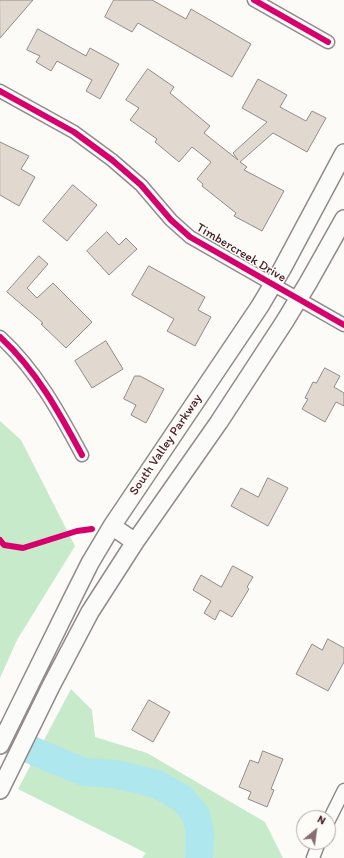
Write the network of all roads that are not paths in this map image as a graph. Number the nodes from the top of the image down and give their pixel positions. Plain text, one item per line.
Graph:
1 (254, 0) edge
2 (328, 42) dead end
3 (0, 91) edge
4 (344, 153) edge
5 (344, 220) edge
6 (273, 285) junction
7 (299, 300) junction
8 (344, 325) edge
9 (0, 337) edge
10 (82, 455) dead end
11 (112, 526) junction
12 (135, 542) junction
13 (0, 745) edge
14 (0, 790) edge
15 (344, 790) edge
16 (334, 810) edge

1 - 2 street
3 - 6 street, Timbercreek Drive
4 - 6 main road, South Valley Parkway
5 - 7 main road
6 - 7 street, Timbercreek Drive
6 - 11 main road, South Valley Parkway
7 - 8 street, Timbercreek Drive
7 - 12 main road
9 - 10 street
11 - 12 main road
11 - 13 main road, South Valley Parkway
12 - 14 main road
15 - 16 street

